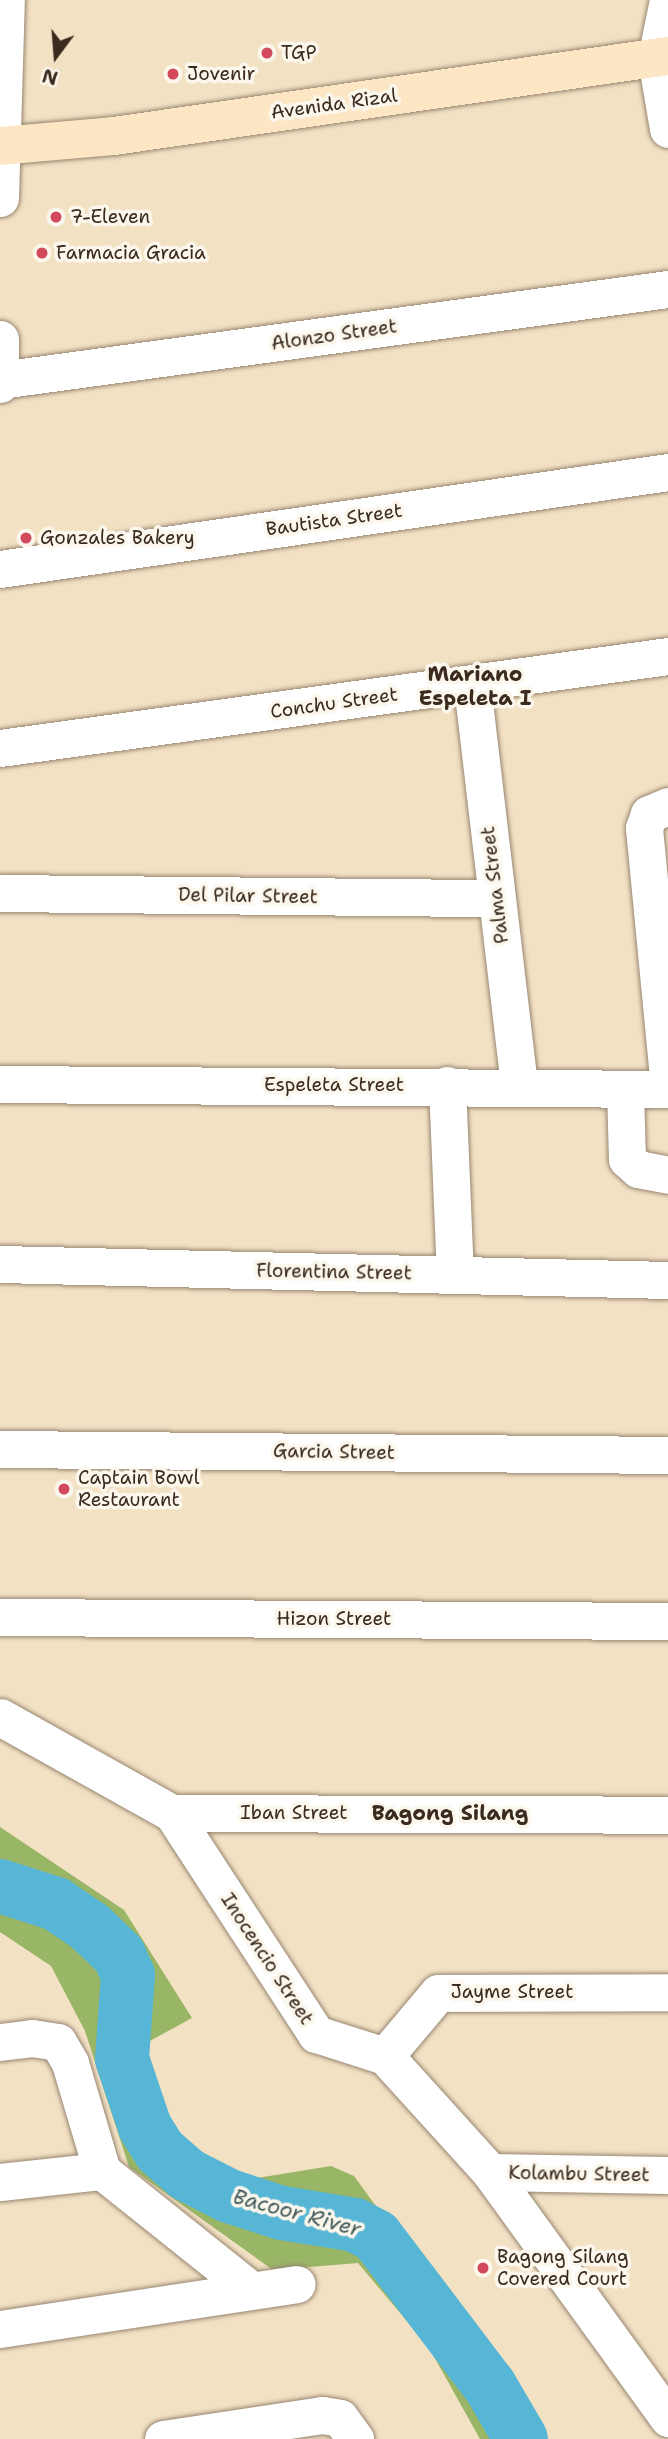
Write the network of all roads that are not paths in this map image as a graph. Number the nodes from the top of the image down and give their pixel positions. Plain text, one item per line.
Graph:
1 (6, 0) edge
2 (668, 0) edge
3 (662, 57) edge
4 (668, 130) edge
5 (0, 146) edge
6 (0, 198) edge
7 (668, 289) edge
8 (0, 339) edge
9 (0, 382) edge
10 (668, 472) edge
11 (0, 569) edge
12 (668, 656) edge
13 (472, 685) junction
14 (0, 748) edge
15 (658, 810) edge
16 (0, 893) edge
17 (496, 898) junction
18 (668, 1077) edge
19 (0, 1084) edge
20 (447, 1085) junction
21 (519, 1085) junction
22 (625, 1088) junction
23 (668, 1089) edge
24 (668, 1175) edge
25 (0, 1264) edge
26 (455, 1275) junction
27 (668, 1280) edge
28 (0, 1449) edge
29 (668, 1455) edge
30 (0, 1617) edge
31 (668, 1621) edge
32 (0, 1717) edge
33 (172, 1813) junction
34 (668, 1815) edge
35 (668, 1992) edge
36 (0, 2042) edge
37 (385, 2056) junction
38 (102, 2171) junction
39 (491, 2172) junction
40 (668, 2175) edge
41 (0, 2182) edge
42 (297, 2284) dead end
43 (251, 2290) junction
44 (0, 2329) edge
45 (663, 2401) edge
46 (348, 2428) edge
47 (168, 2439) edge

1 - 5 street
2 - 3 street
3 - 4 street
3 - 5 main road, Avenida Rizal
5 - 6 street
7 - 9 street, Alonzo Street
8 - 9 street
10 - 11 street, Bautista Street
12 - 13 street, Conchu Street
13 - 14 street, Conchu Street
13 - 17 street, Palma Street
15 - 18 street
16 - 17 street, Del Pilar Street
17 - 21 street, Palma Street
19 - 20 street, Espeleta Street
20 - 21 street, Espeleta Street
20 - 26 street
21 - 22 street, Espeleta Street
22 - 23 street, Espeleta Street
22 - 24 street
25 - 26 street, Florentina Street
26 - 27 street, Florentina Street
28 - 29 street, Garcia Street
30 - 31 street, Hizon Street
32 - 33 street, Inocencio Street
33 - 34 street, Iban Street
33 - 37 street, Inocencio Street
35 - 37 street, Jayme Street
36 - 38 street
37 - 39 street, Inocencio Street
38 - 41 street
38 - 43 street
39 - 40 street, Kolambu Street
39 - 45 street, Inocencio Street
42 - 43 street
43 - 44 street
46 - 47 street

